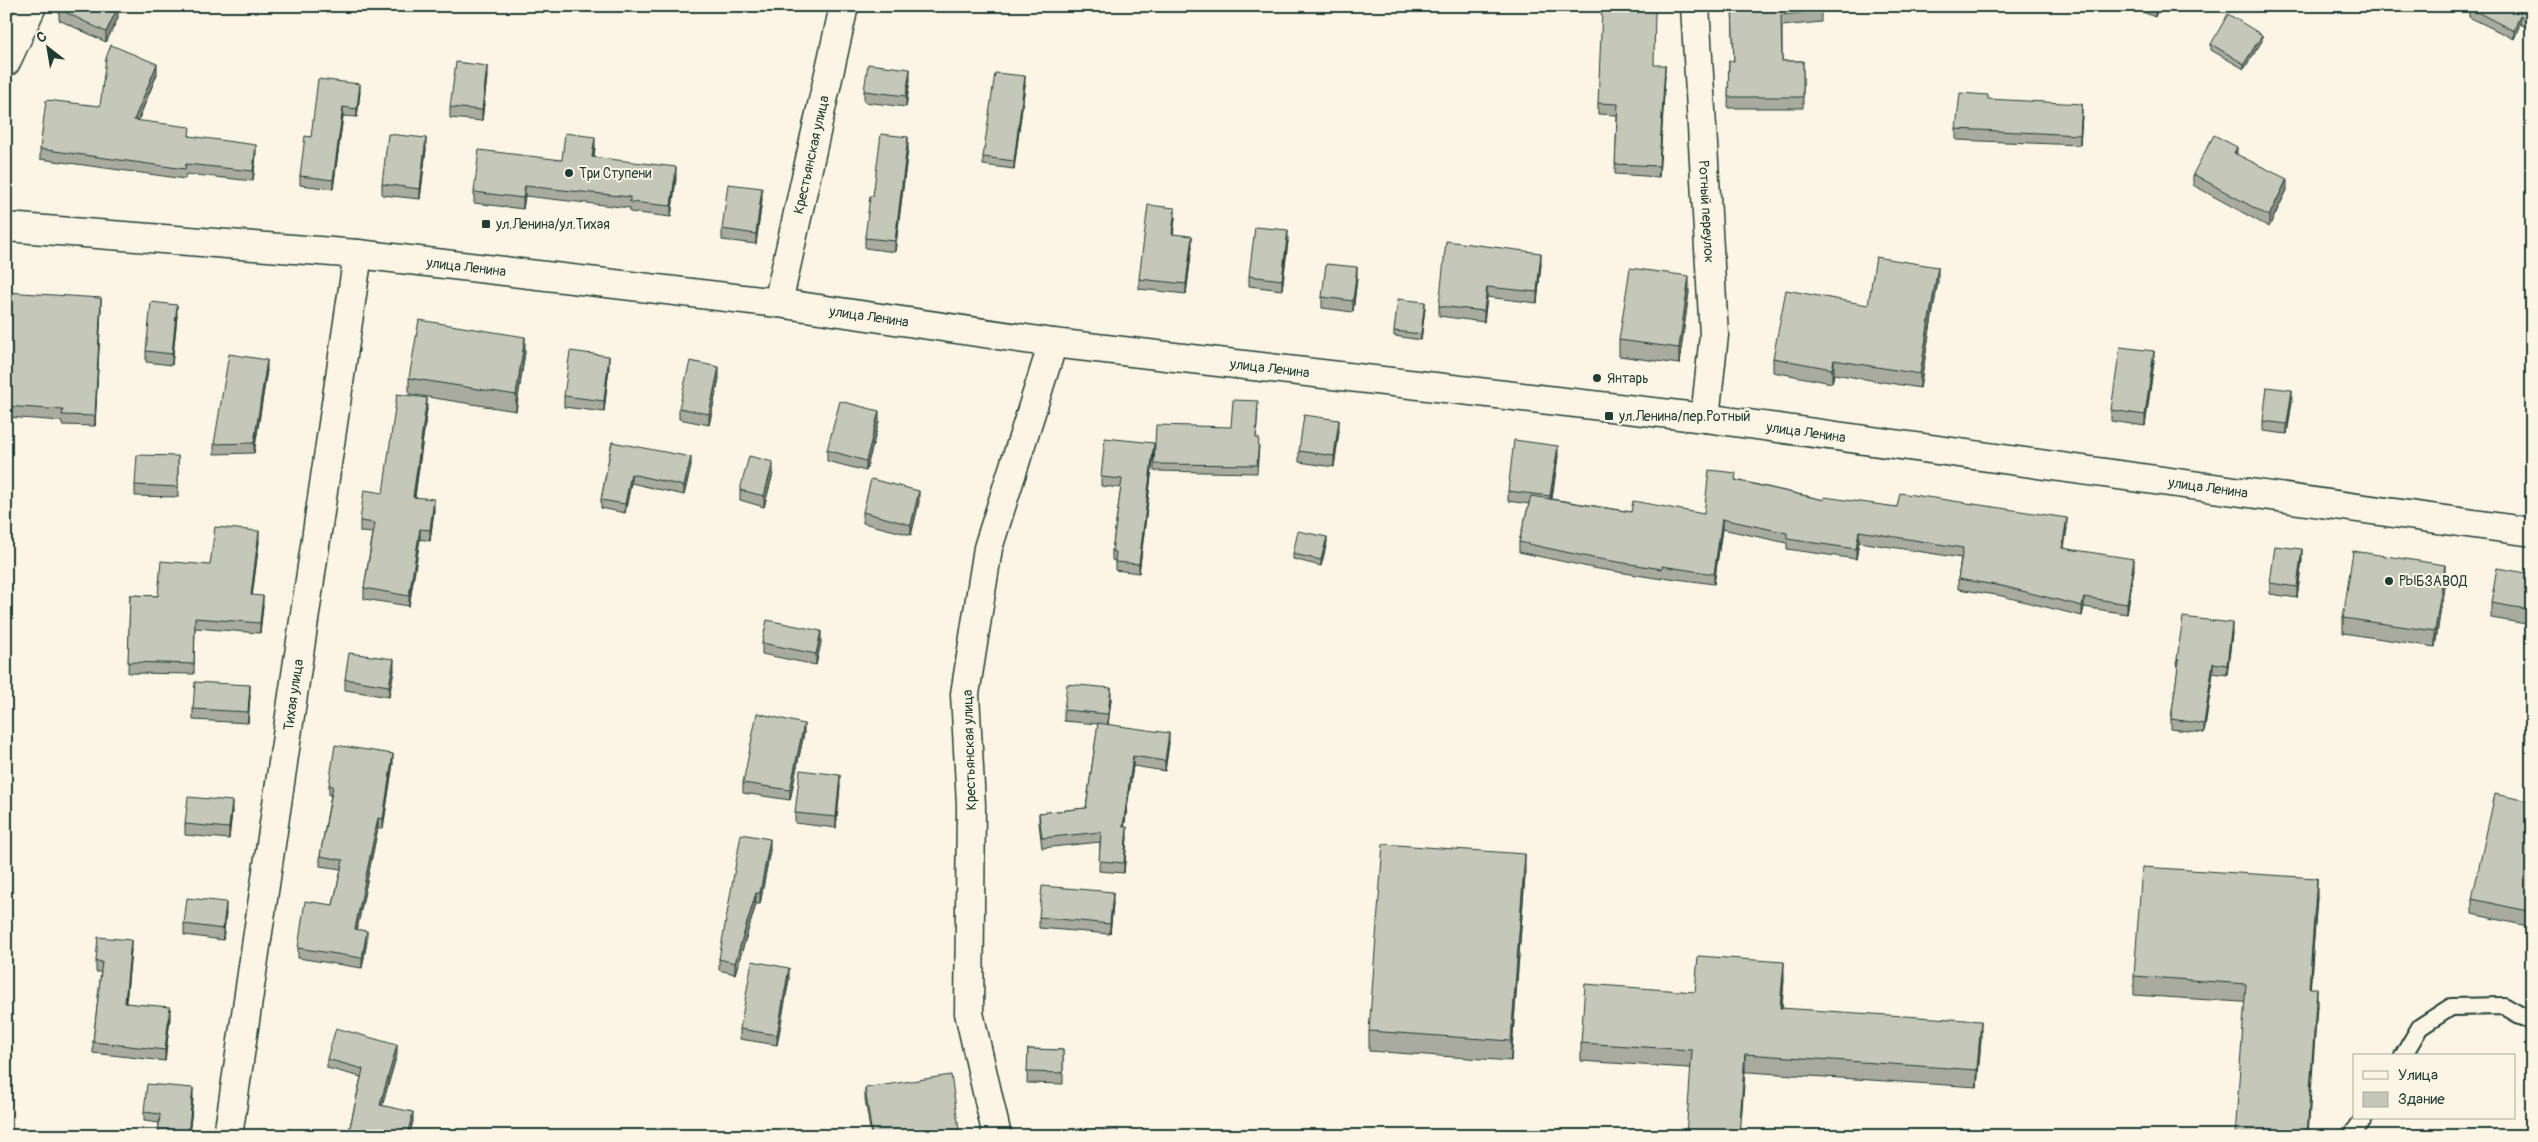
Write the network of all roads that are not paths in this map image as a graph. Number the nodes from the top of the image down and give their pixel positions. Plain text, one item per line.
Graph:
1 (32, 6) edge
2 (844, 6) edge
3 (1694, 6) edge
4 (6, 62) edge
5 (6, 227) edge
6 (358, 254) junction
7 (778, 303) junction
8 (1053, 343) junction
9 (1705, 418) junction
10 (2532, 532) edge
11 (2532, 1022) edge
12 (2404, 1054) edge
13 (2363, 1120) edge
14 (228, 1136) edge
15 (997, 1136) edge
16 (2351, 1136) edge

1 - 4 main road
2 - 7 main road, Крестьянская улица
3 - 9 main road, Ротный переулок
5 - 6 main road, улица Ленина
6 - 7 main road, улица Ленина
6 - 14 main road, Тихая улица
7 - 8 main road, улица Ленина
8 - 9 main road, улица Ленина
8 - 15 main road, Крестьянская улица
9 - 10 main road, улица Ленина
11 - 12 lane
13 - 16 lane

